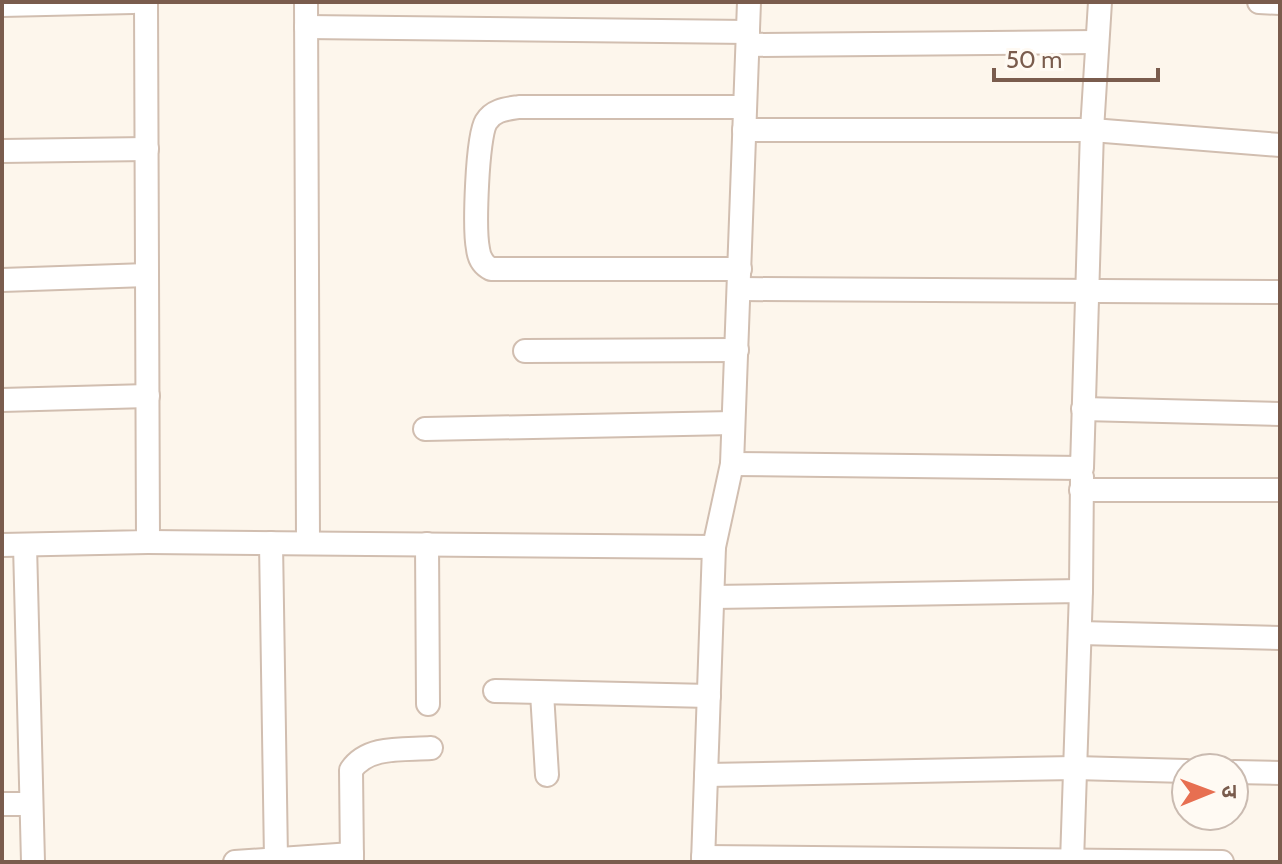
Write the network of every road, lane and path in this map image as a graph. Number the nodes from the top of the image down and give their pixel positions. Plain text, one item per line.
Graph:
1 (133, 2) edge
2 (146, 2) edge
3 (306, 2) edge
4 (749, 2) edge
5 (1100, 2) edge
6 (1259, 2) edge
7 (1280, 3) edge
8 (2, 5) edge
9 (306, 27) junction
10 (748, 38) junction
11 (1097, 42) junction
12 (744, 118) junction
13 (1092, 130) junction
14 (1280, 145) edge
15 (147, 149) junction
16 (2, 151) edge
17 (147, 275) junction
18 (740, 279) junction
19 (2, 280) edge
20 (1086, 291) junction
21 (1280, 292) edge
22 (737, 350) junction
23 (525, 351) dead end
24 (148, 396) junction
25 (2, 400) edge
26 (1083, 409) junction
27 (1280, 414) edge
28 (733, 423) junction
29 (425, 429) dead end
30 (732, 464) junction
31 (1082, 479) junction
32 (1280, 490) edge
33 (148, 542) junction
34 (271, 543) junction
35 (308, 543) junction
36 (427, 544) junction
37 (2, 545) edge
38 (25, 545) junction
39 (714, 547) junction
40 (1081, 591) junction
41 (713, 597) junction
42 (1080, 633) junction
43 (1280, 638) edge
44 (495, 691) dead end
45 (542, 693) junction
46 (709, 696) junction
47 (428, 704) dead end
48 (431, 748) dead end
49 (1075, 768) junction
50 (1170, 771) edge
51 (1250, 772) edge
52 (1280, 773) edge
53 (547, 775) dead end
54 (706, 775) junction
55 (2, 804) edge
56 (31, 804) junction
57 (352, 858) edge
58 (276, 859) junction
59 (703, 859) edge
60 (853, 860) edge
61 (1072, 861) edge
62 (33, 862) edge
63 (235, 862) edge
64 (1222, 862) edge

1 - 8 street
2 - 15 street
3 - 9 street
4 - 10 street
5 - 11 street
6 - 7 street
9 - 10 street
9 - 35 street
10 - 11 street
10 - 12 street
11 - 13 street
12 - 13 street
12 - 18 street
12 - 18 street
13 - 14 street
13 - 20 street
15 - 16 street
15 - 17 street
17 - 19 street
17 - 24 street
18 - 20 street
18 - 22 street
20 - 21 street
20 - 26 street
22 - 23 street
22 - 28 street
24 - 25 street
24 - 33 street
26 - 27 street
26 - 31 street
28 - 29 street
28 - 30 street
30 - 31 street
30 - 39 street
31 - 32 street
31 - 40 street
33 - 34 street
33 - 38 street
34 - 35 street
34 - 58 street
35 - 36 street
36 - 39 street
36 - 47 street
37 - 38 street
38 - 56 street
39 - 41 street
40 - 41 street
40 - 42 street
41 - 46 street
42 - 43 street
42 - 49 street
44 - 45 street
45 - 46 street
45 - 53 street
46 - 54 street
48 - 57 street
49 - 50 street
49 - 54 street
49 - 61 street
51 - 52 street
54 - 59 street
55 - 56 street
56 - 62 street
57 - 58 street
58 - 63 street
59 - 60 street
60 - 61 street
61 - 64 street

